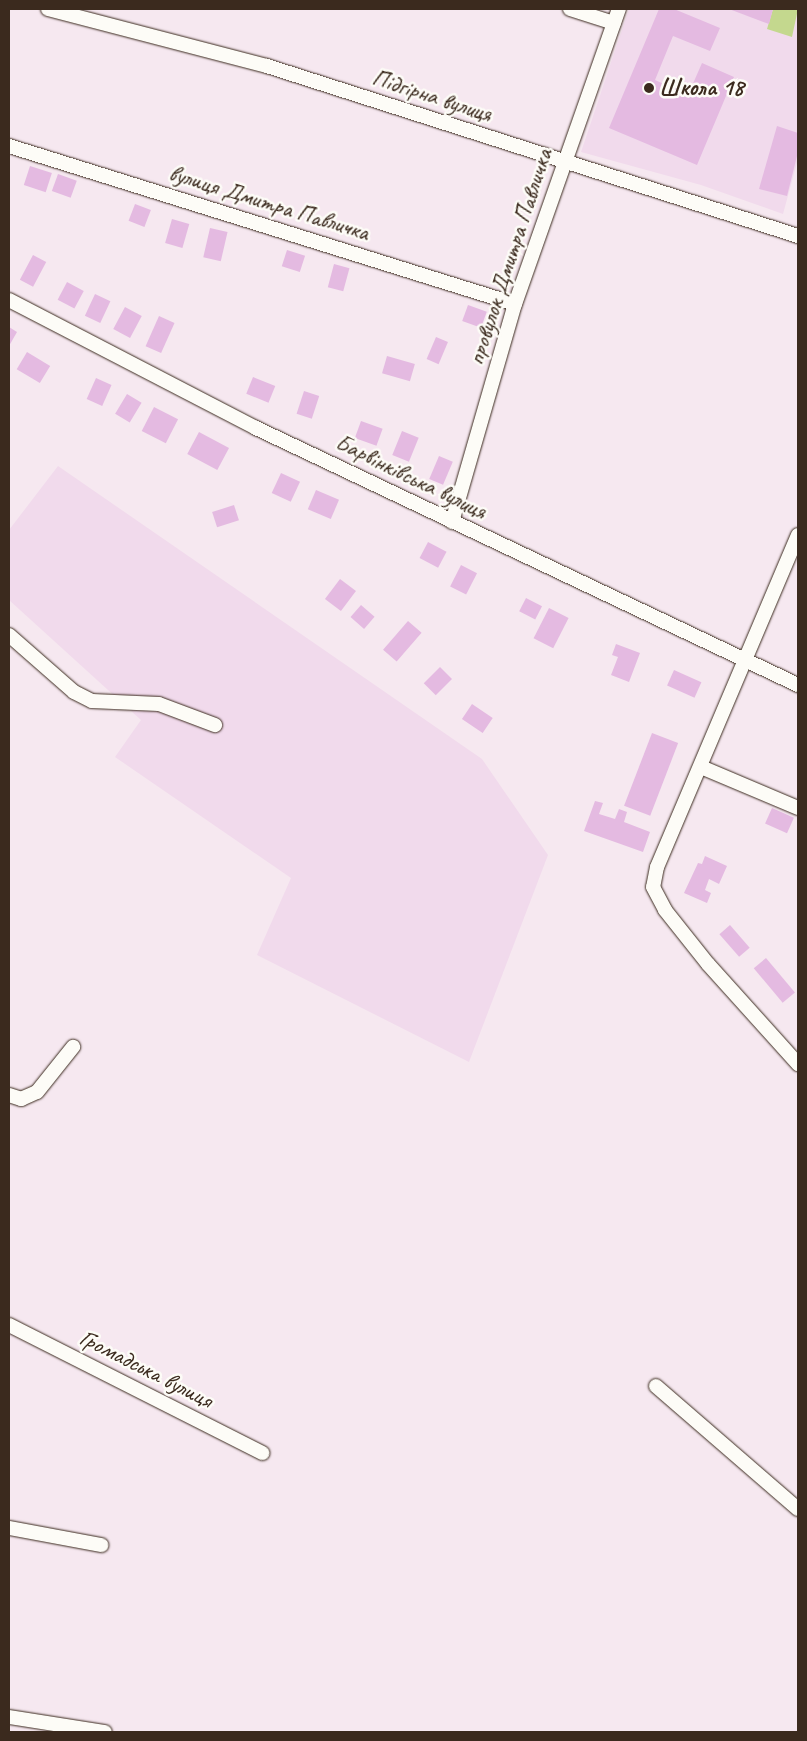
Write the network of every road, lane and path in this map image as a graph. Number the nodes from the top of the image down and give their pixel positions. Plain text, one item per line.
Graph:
1 (48, 9) edge
2 (570, 9) edge
3 (619, 9) edge
4 (614, 23) junction
5 (9, 146) edge
6 (565, 163) junction
7 (798, 236) edge
8 (9, 300) edge
9 (515, 304) junction
10 (452, 522) junction
11 (798, 535) edge
12 (9, 635) edge
13 (745, 662) junction
14 (798, 685) edge
15 (215, 725) dead end
16 (701, 767) junction
17 (798, 808) edge
18 (73, 1047) dead end
19 (798, 1064) edge
20 (9, 1095) edge
21 (9, 1325) edge
22 (656, 1386) dead end
23 (262, 1453) dead end
24 (798, 1509) edge
25 (9, 1528) edge
26 (101, 1545) dead end
27 (9, 1717) edge
28 (105, 1732) edge

1 - 6 street, Підгірна вулиця
2 - 4 street
3 - 4 street, провулок Дмитра Павличка
4 - 6 street, провулок Дмитра Павличка
5 - 9 street, вулиця Дмитра Павличка
6 - 7 street, Підгірна вулиця
6 - 9 street, провулок Дмитра Павличка
8 - 10 street, Барвінківська вулиця
9 - 10 street, провулок Дмитра Павличка
10 - 13 street, Барвінківська вулиця
11 - 13 street
12 - 15 street
13 - 14 street, Барвінківська вулиця
13 - 16 street
16 - 17 street
16 - 19 street
18 - 20 street
21 - 23 street, Громадська вулиця
22 - 24 street
25 - 26 street
27 - 28 street

